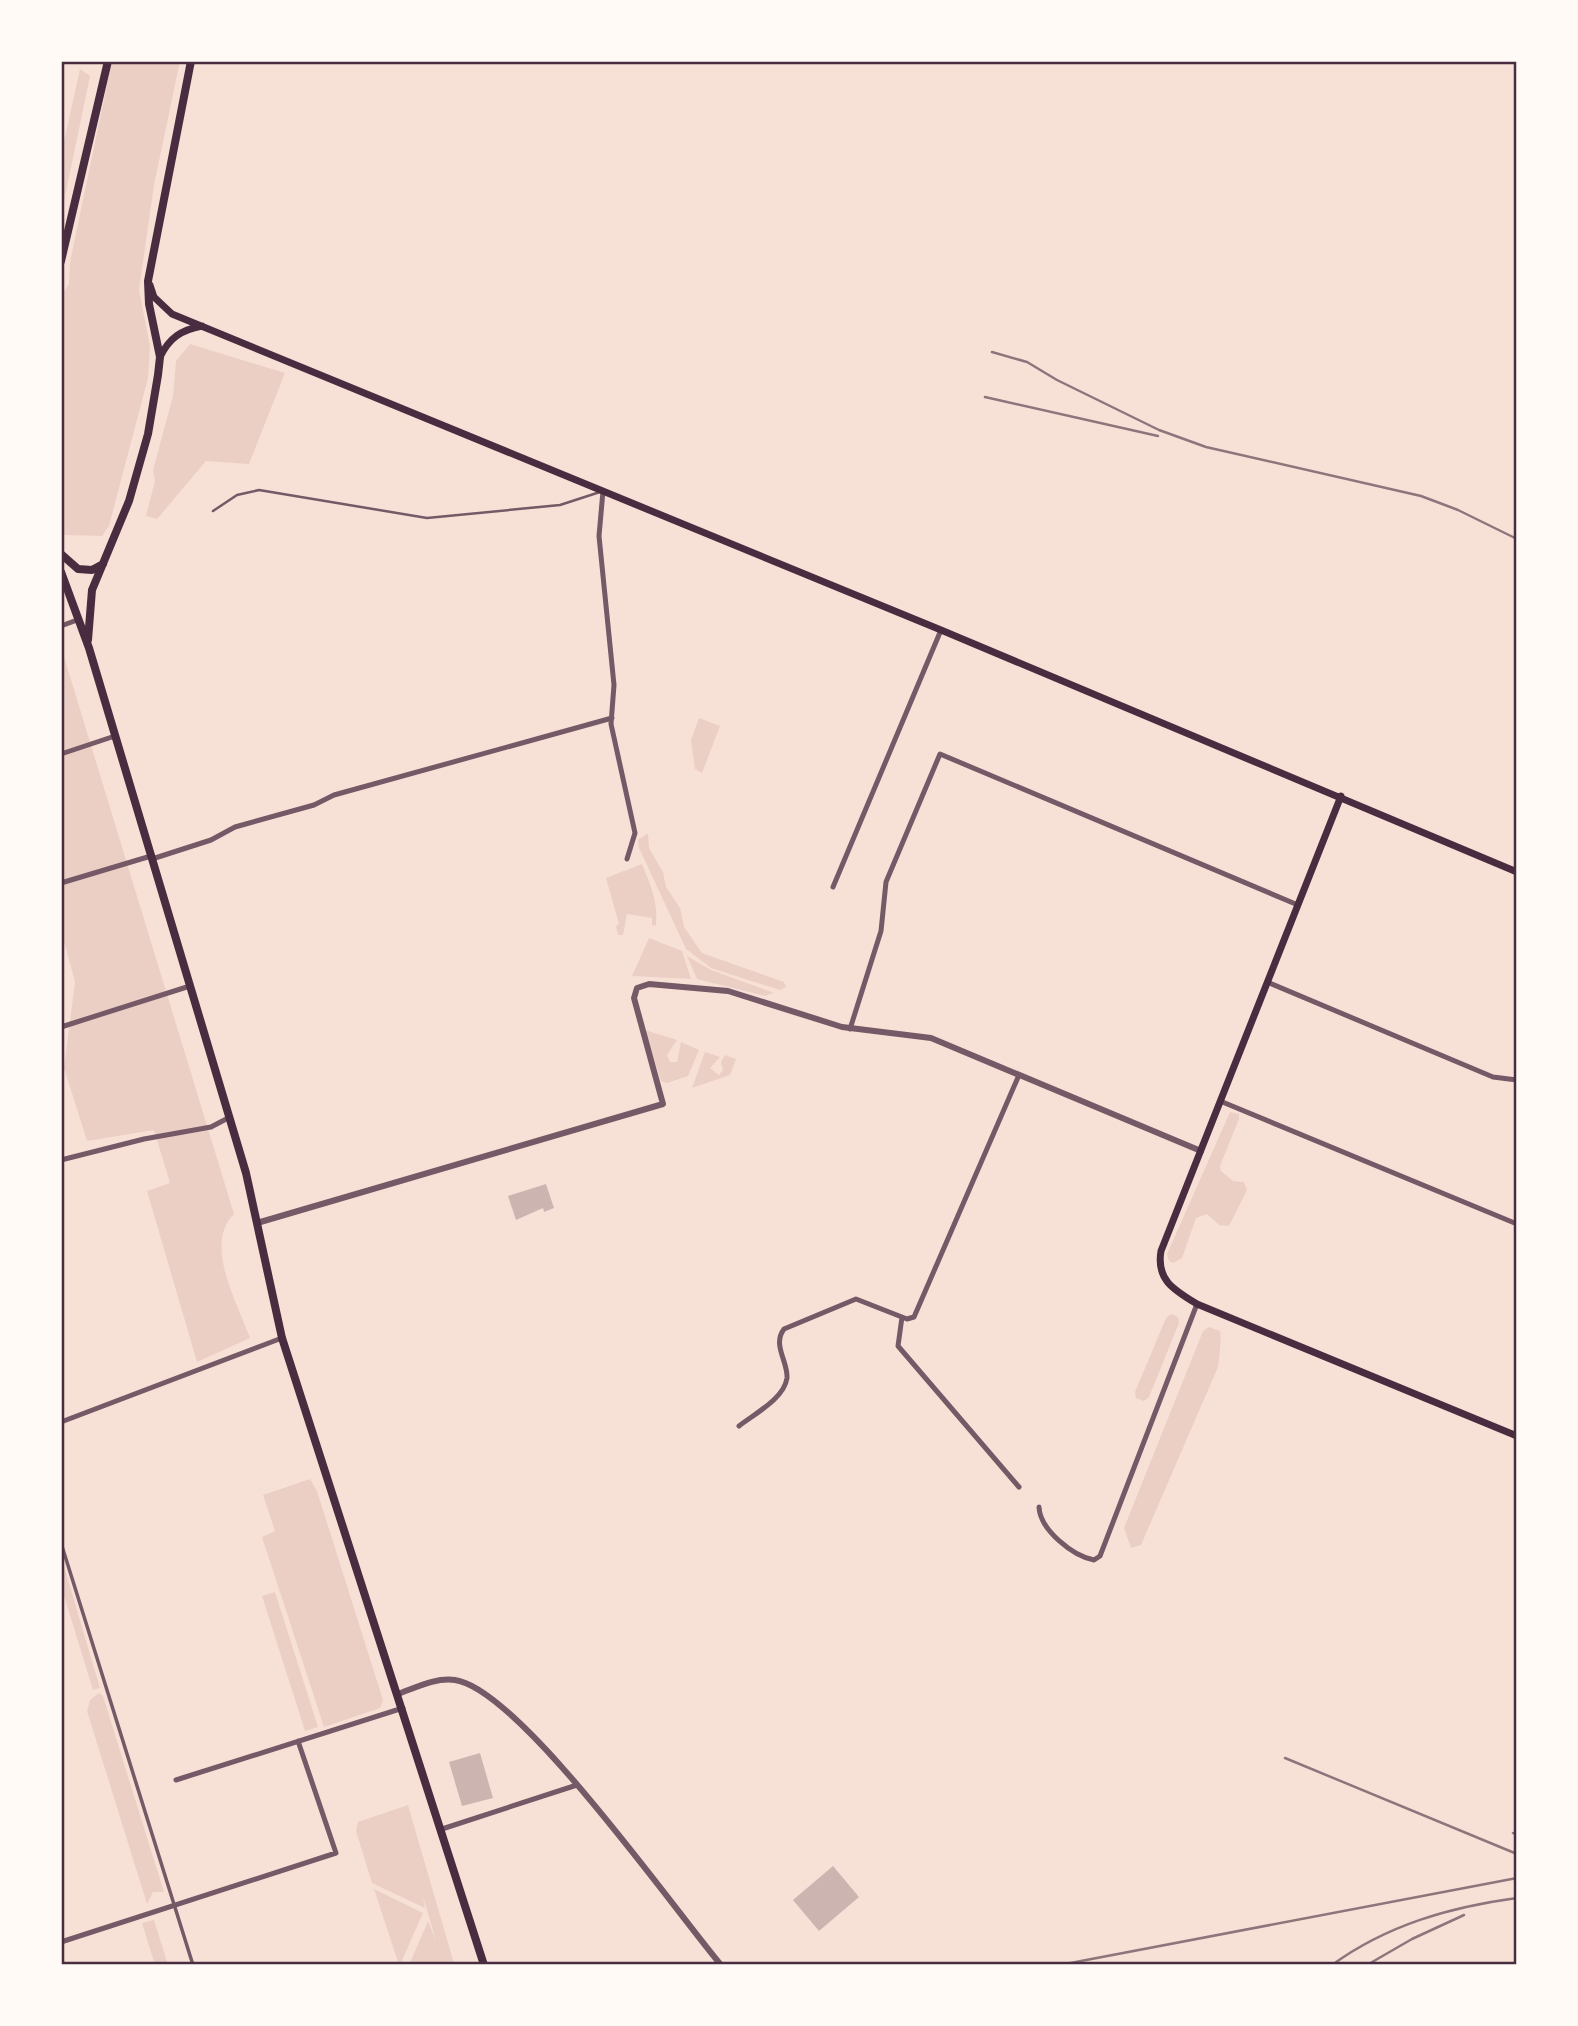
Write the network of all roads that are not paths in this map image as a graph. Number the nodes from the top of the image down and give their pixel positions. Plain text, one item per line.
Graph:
1 (108, 61) edge
2 (191, 61) edge
3 (61, 261) edge
4 (148, 281) junction
5 (202, 326) junction
6 (160, 357) junction
7 (603, 491) junction
8 (213, 511) dead end
9 (61, 554) edge
10 (103, 564) junction
11 (61, 572) edge
12 (76, 621) junction
13 (61, 626) edge
14 (941, 630) junction
15 (88, 647) junction
16 (612, 718) junction
17 (115, 736) junction
18 (61, 754) edge
19 (1341, 796) junction
20 (151, 857) junction
21 (627, 859) dead end
22 (1517, 872) edge
23 (61, 883) edge
24 (833, 887) dead end
25 (1298, 905) junction
26 (1267, 982) junction
27 (190, 986) junction
28 (61, 1027) edge
29 (850, 1029) junction
30 (1019, 1075) junction
31 (1517, 1080) edge
32 (1220, 1101) junction
33 (230, 1117) junction
34 (1201, 1151) junction
35 (61, 1160) edge
36 (257, 1223) junction
37 (1517, 1224) edge
38 (1197, 1304) junction
39 (902, 1317) junction
40 (282, 1338) junction
41 (61, 1422) edge
42 (739, 1426) dead end
43 (1517, 1436) edge
44 (1019, 1487) dead end
45 (1039, 1507) dead end
46 (61, 1543) edge
47 (398, 1694) junction
48 (403, 1708) junction
49 (298, 1741) junction
50 (176, 1780) dead end
51 (577, 1785) junction
52 (442, 1829) junction
53 (174, 1905) junction
54 (61, 1942) edge
55 (192, 1965) edge
56 (484, 1965) edge
57 (721, 1965) edge

1 - 3 main road
2 - 4 main road
4 - 5 main road
4 - 6 main road
5 - 6 main road
5 - 7 main road
6 - 10 main road
7 - 8 lane
7 - 14 main road
7 - 16 street
9 - 10 main road
10 - 15 main road
11 - 12 main road
12 - 13 street
12 - 15 main road
14 - 19 main road
14 - 24 street
15 - 17 main road
16 - 20 street
16 - 21 street
17 - 18 street
17 - 20 main road
19 - 22 main road
19 - 25 main road
20 - 23 street
20 - 27 main road
25 - 26 main road
25 - 29 street
26 - 31 street
26 - 32 main road
27 - 28 street
27 - 33 main road
29 - 30 street
29 - 36 street
30 - 34 street
30 - 39 street
32 - 34 main road
32 - 37 street
33 - 35 street
33 - 36 main road
34 - 38 main road
36 - 40 main road
38 - 43 main road
38 - 45 street
39 - 42 street
39 - 44 street
40 - 41 street
40 - 47 main road
46 - 53 street
47 - 48 main road
47 - 51 street
48 - 49 street
48 - 52 main road
49 - 50 street
49 - 53 street
51 - 52 street
51 - 57 street
52 - 56 main road
53 - 54 street
53 - 55 street

